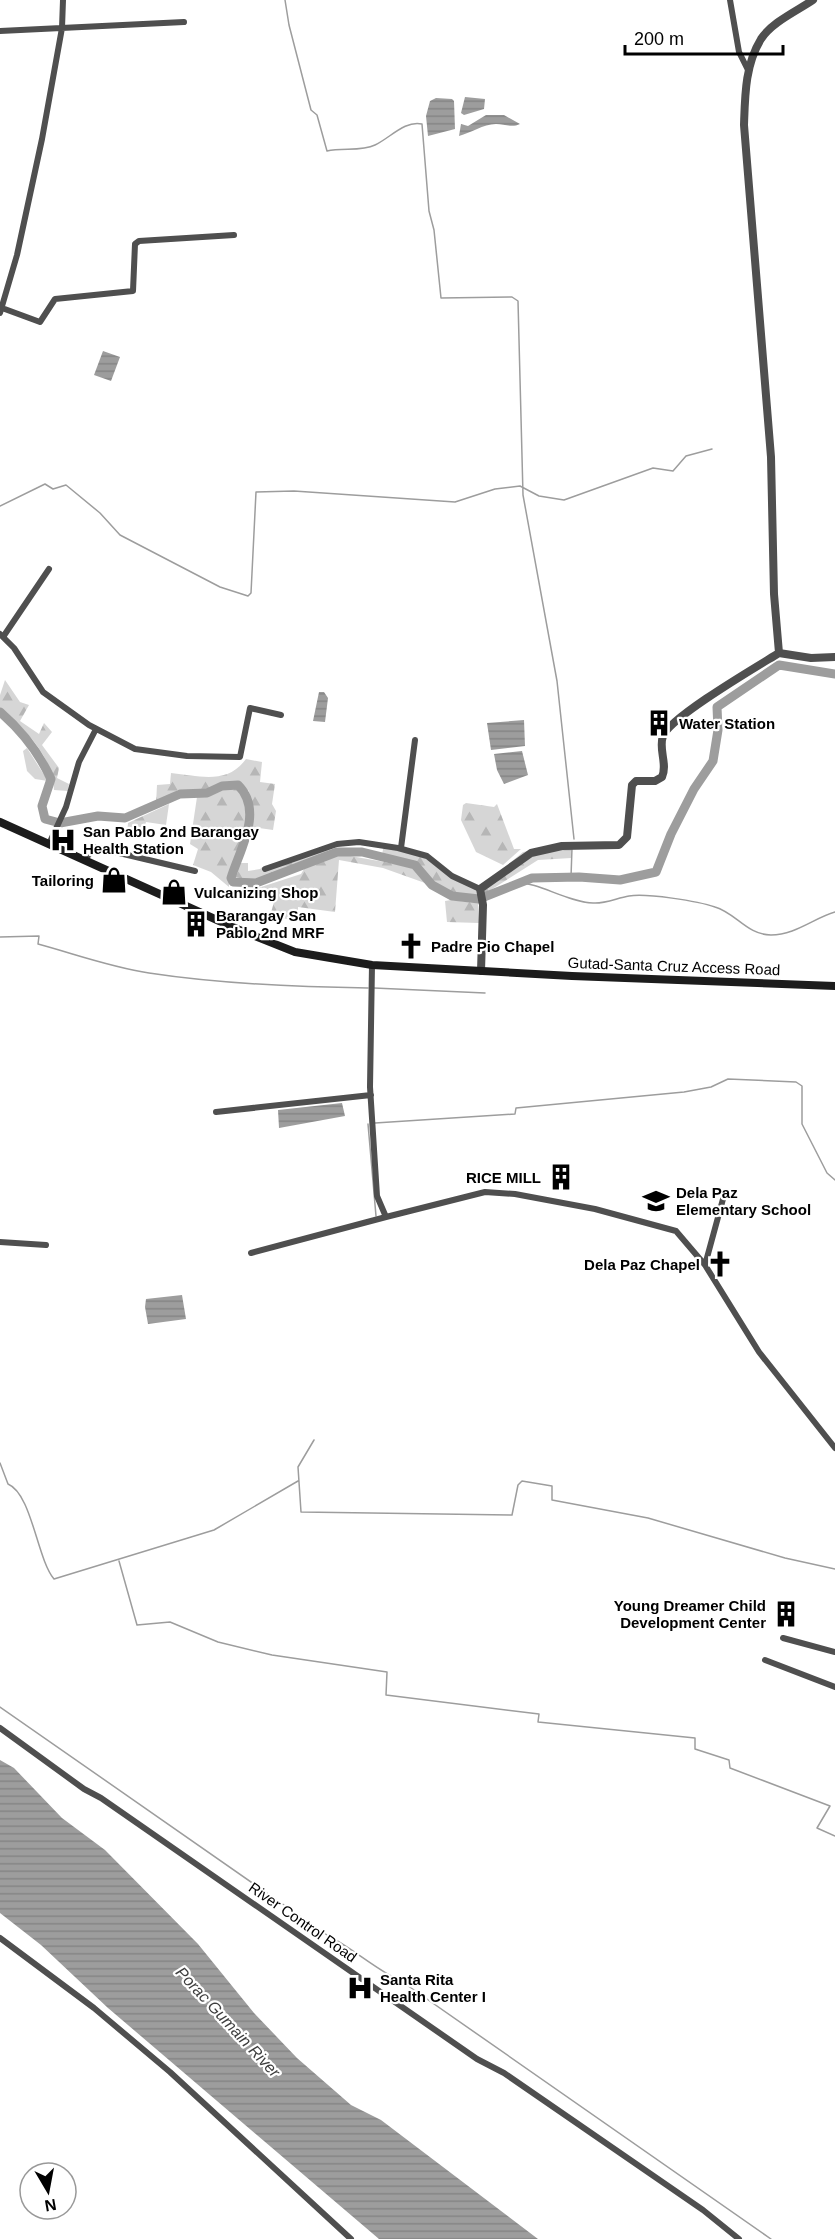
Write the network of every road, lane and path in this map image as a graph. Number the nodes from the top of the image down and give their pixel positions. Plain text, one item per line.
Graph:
1 (63, 0) edge
2 (730, 0) edge
3 (813, 0) edge
4 (184, 22) dead end
5 (62, 28) junction
6 (0, 31) edge
7 (748, 70) junction
8 (234, 235) dead end
9 (1, 311) edge
10 (49, 569) dead end
11 (1, 635) edge
12 (779, 653) junction
13 (835, 657) edge
14 (281, 715) dead end
15 (96, 729) junction
16 (415, 740) dead end
17 (0, 822) edge
18 (49, 844) junction
19 (401, 848) junction
20 (85, 860) junction
21 (266, 868) dead end
22 (195, 871) dead end
23 (480, 892) junction
24 (372, 965) junction
25 (481, 971) junction
26 (835, 986) edge
27 (371, 1095) junction
28 (216, 1112) dead end
29 (723, 1198) dead end
30 (386, 1217) junction
31 (0, 1242) edge
32 (46, 1245) dead end
33 (251, 1253) dead end
34 (705, 1265) junction
35 (835, 1448) edge
36 (783, 1638) dead end
37 (835, 1652) edge
38 (765, 1660) dead end
39 (835, 1687) edge
40 (0, 1728) edge
41 (0, 1938) edge
42 (351, 2239) edge
43 (739, 2239) edge

1 - 5 street
2 - 7 street
3 - 7 street
4 - 5 street
5 - 6 street
5 - 9 street
7 - 12 street
8 - 9 street
10 - 11 street
11 - 15 street
12 - 13 street
12 - 23 street
14 - 15 street
15 - 18 street
16 - 19 street
17 - 18 main road, Gutad-Santa Cruz Access Road
18 - 20 main road, Gutad-Santa Cruz Access Road
19 - 21 street
19 - 23 street
20 - 22 street
20 - 24 main road, Gutad-Santa Cruz Access Road
23 - 25 street
24 - 25 main road, Gutad-Santa Cruz Access Road
24 - 27 street
25 - 26 main road, Gutad-Santa Cruz Access Road
27 - 28 street
27 - 30 street
29 - 34 street
30 - 33 street
30 - 34 street
31 - 32 street
34 - 35 street
36 - 37 street
38 - 39 street
40 - 43 street, River Control Road
41 - 42 street

